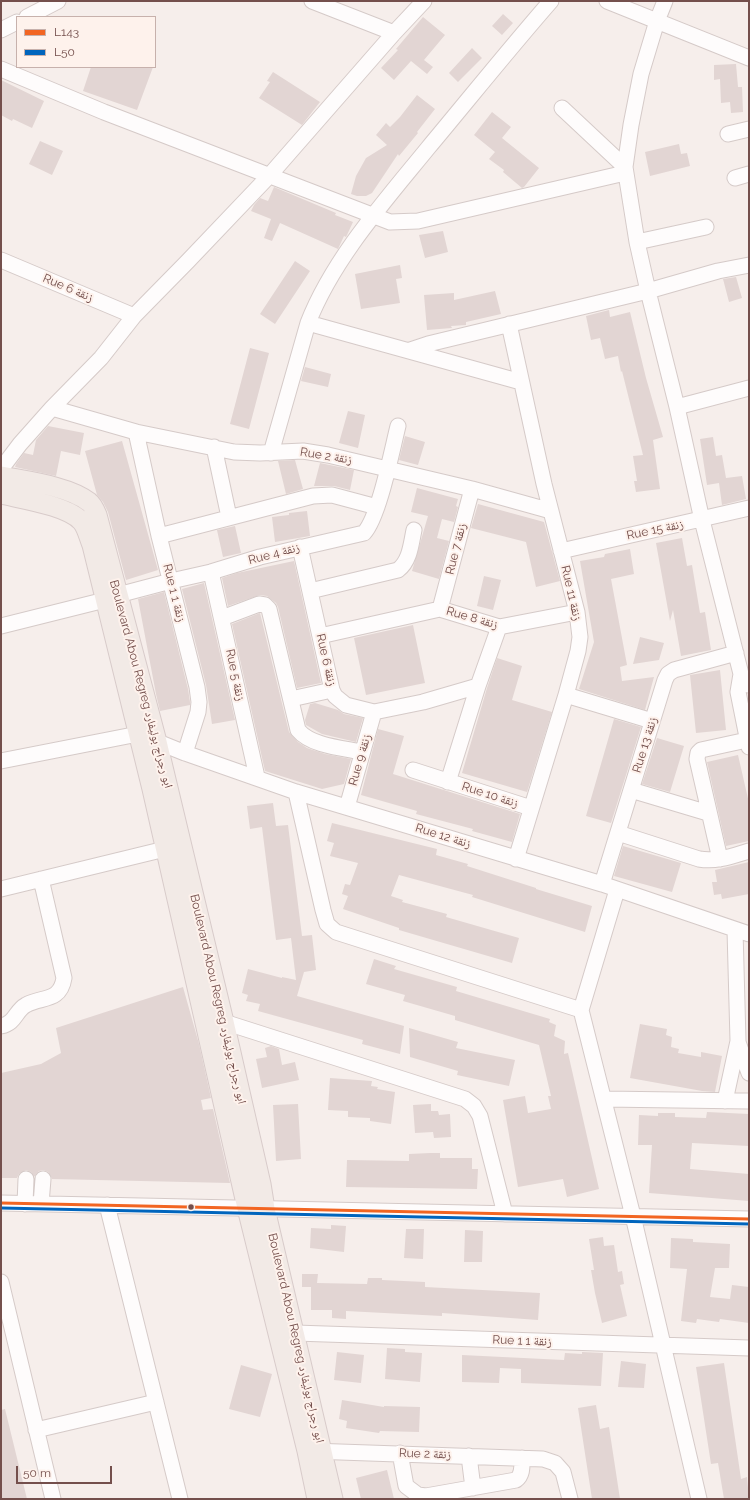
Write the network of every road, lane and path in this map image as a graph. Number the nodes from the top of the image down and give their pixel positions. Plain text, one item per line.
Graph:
1 (58, 1) edge
2 (312, 1) edge
3 (424, 1) edge
4 (551, 1) edge
5 (607, 1) edge
6 (665, 1) edge
7 (29, 16) edge
8 (657, 21) junction
9 (16, 22) edge
10 (1, 30) edge
11 (394, 33) junction
12 (748, 61) edge
13 (1, 69) edge
14 (562, 108) dead end
15 (749, 129) edge
16 (728, 134) dead end
17 (625, 170) junction
18 (269, 176) junction
19 (373, 215) junction
20 (706, 227) dead end
21 (637, 242) junction
22 (1, 260) edge
23 (749, 265) edge
24 (648, 290) junction
25 (134, 316) junction
26 (308, 323) junction
27 (509, 324) junction
28 (410, 350) junction
29 (521, 382) junction
30 (749, 388) edge
31 (677, 407) junction
32 (52, 408) junction
33 (398, 426) dead end
34 (136, 432) junction
35 (214, 448) junction
36 (271, 453) junction
37 (387, 468) junction
38 (1, 469) edge
39 (1, 476) edge
40 (472, 489) junction
41 (1, 494) edge
42 (377, 507) junction
43 (749, 508) edge
44 (551, 511) junction
45 (229, 517) junction
46 (702, 520) junction
47 (414, 530) dead end
48 (159, 536) junction
49 (300, 547) junction
50 (561, 551) junction
51 (211, 572) junction
52 (171, 581) junction
53 (310, 591) junction
54 (111, 597) junction
55 (440, 609) junction
56 (577, 612) junction
57 (222, 618) junction
58 (1, 626) edge
59 (499, 627) junction
60 (320, 636) junction
61 (736, 653) junction
62 (744, 685) edge
63 (478, 686) junction
64 (332, 690) junction
65 (566, 695) junction
66 (291, 698) junction
67 (374, 712) junction
68 (652, 721) junction
69 (138, 734) junction
70 (157, 742) junction
71 (748, 744) edge
72 (362, 752) junction
73 (185, 753) junction
74 (1, 761) edge
75 (413, 770) dead end
76 (257, 778) junction
77 (448, 782) junction
78 (631, 790) junction
79 (296, 792) junction
80 (347, 807) junction
81 (531, 808) junction
82 (708, 813) junction
83 (618, 833) junction
84 (165, 849) junction
85 (749, 851) edge
86 (516, 859) junction
87 (720, 860) junction
88 (41, 879) junction
89 (602, 884) junction
90 (1, 890) edge
91 (617, 890) junction
92 (742, 932) edge
93 (208, 994) junction
94 (581, 1010) junction
95 (224, 1022) junction
96 (1, 1026) edge
97 (738, 1041) junction
98 (749, 1073) edge
99 (604, 1099) junction
100 (725, 1101) junction
101 (749, 1101) edge
102 (26, 1179) dead end
103 (43, 1179) dead end
104 (1, 1203) edge
105 (25, 1204) junction
106 (41, 1204) junction
107 (107, 1205) junction
108 (256, 1208) junction
109 (506, 1214) junction
110 (633, 1216) junction
111 (749, 1219) edge
112 (1, 1282) edge
113 (295, 1333) junction
114 (663, 1346) junction
115 (749, 1348) edge
116 (156, 1402) junction
117 (36, 1430) junction
118 (315, 1451) junction
119 (400, 1454) junction
120 (469, 1456) junction
121 (522, 1458) junction
122 (473, 1488) junction
123 (53, 1499) edge
124 (180, 1499) edge
125 (317, 1499) edge
126 (333, 1499) edge
127 (570, 1499) edge
128 (699, 1499) edge

1 - 7 street
2 - 11 street
3 - 11 street
4 - 19 street
5 - 8 street
6 - 8 street
8 - 12 street
8 - 17 street
9 - 10 street
11 - 18 street
13 - 18 street
14 - 17 street
15 - 16 street
17 - 19 street
17 - 21 street
18 - 19 street
18 - 25 street
19 - 26 street
20 - 21 street
21 - 24 street
22 - 25 street, Rue 6 زنقة
23 - 24 street
24 - 27 street
24 - 31 street
25 - 32 street
26 - 28 street
26 - 36 street
27 - 28 street
27 - 29 street, Rue 11 زنقة
28 - 29 street
29 - 44 street, Rue 11 زنقة
30 - 31 street
31 - 46 street
32 - 34 street, Rue 2 زنقة
32 - 38 street
33 - 37 street, Rue 4 زنقة
34 - 35 street, Rue 2 زنقة
34 - 48 street, Rue 1 زنقة 1
35 - 36 street, Rue 2 زنقة
35 - 45 street
36 - 37 street, Rue 2 زنقة
37 - 40 street, Rue 2 زنقة
37 - 42 street, Rue 4 زنقة
39 - 54 main road, Boulevard Abou Regreg ابو رجراج بوليفارد
40 - 44 street, Rue 2 زنقة
40 - 55 street, Rue 7 زنقة
41 - 54 main road, Boulevard Abou Regreg ابو رجراج بوليفارد
42 - 45 street
42 - 49 street, Rue 4 زنقة
43 - 46 street, Rue 15 زنقة
44 - 50 street, Rue 11 زنقة
45 - 48 street
46 - 50 street, Rue 15 زنقة
46 - 61 street
47 - 53 street
48 - 52 street, Rue 1 زنقة 1
49 - 51 street, Rue 4 زنقة
49 - 53 street, Rue 6 زنقة
50 - 56 street, Rue 11 زنقة
51 - 52 street, Rue 4 زنقة
51 - 57 street, Rue 5 زنقة
52 - 54 street, Rue 4 زنقة
52 - 73 street, Rue 1 زنقة 1
53 - 60 street, Rue 6 زنقة
54 - 58 street, Rue 4 زنقة
54 - 69 main road, Boulevard Abou Regreg ابو رجراج بوليفارد
54 - 70 main road, Boulevard Abou Regreg ابو رجراج بوليفارد
55 - 59 street, Rue 8 زنقة
55 - 60 street, Rue 8 زنقة
56 - 59 street, Rue 8 زنقة
56 - 65 street, Rue 11 زنقة
57 - 66 street
57 - 76 street, Rue 5 زنقة
59 - 63 street
60 - 64 street, Rue 6 زنقة
61 - 62 street
61 - 68 street, Rue 13 زنقة
62 - 71 street
63 - 67 street, Rue 6 زنقة
63 - 77 street
64 - 66 street
64 - 67 street, Rue 6 زنقة
65 - 68 street
65 - 81 street, Rue 11 زنقة
66 - 72 street
67 - 72 street, Rue 9 زنقة
68 - 78 street, Rue 13 زنقة
69 - 70 street, Rue 12 زنقة
69 - 74 street
69 - 84 main road, Boulevard Abou Regreg ابو رجراج بوليفارد
70 - 73 street, Rue 12 زنقة
70 - 93 main road, Boulevard Abou Regreg ابو رجراج بوليفارد
71 - 82 street
72 - 80 street, Rue 9 زنقة
73 - 76 street, Rue 12 زنقة
75 - 77 street, Rue 10 زنقة
76 - 79 street, Rue 12 زنقة
77 - 81 street, Rue 10 زنقة
78 - 82 street
78 - 83 street, Rue 13 زنقة
79 - 80 street, Rue 12 زنقة
79 - 94 street
80 - 86 street, Rue 12 زنقة
81 - 86 street, Rue 11 زنقة
82 - 87 street
83 - 87 street
83 - 89 street, Rue 13 زنقة
84 - 88 street
84 - 93 main road, Boulevard Abou Regreg ابو رجراج بوليفارد
85 - 87 street
86 - 89 street, Rue 12 زنقة
88 - 90 street
88 - 96 street
89 - 91 street, Rue 12 زنقة
91 - 92 street, Rue 12 زنقة
91 - 94 street
92 - 97 street
93 - 95 main road, Boulevard Abou Regreg ابو رجراج بوليفارد
93 - 108 main road, Boulevard Abou Regreg ابو رجراج بوليفارد
94 - 99 street
95 - 108 main road, Boulevard Abou Regreg ابو رجراج بوليفارد
95 - 109 street
97 - 98 street
97 - 100 street
99 - 100 street
99 - 110 street
100 - 101 street
102 - 105 street
103 - 106 street
104 - 105 street
105 - 106 street
106 - 107 street
107 - 108 street
107 - 116 street
108 - 109 street
108 - 113 main road, Boulevard Abou Regreg ابو رجراج بوليفارد
108 - 118 main road, Boulevard Abou Regreg ابو رجراج بوليفارد
109 - 110 street
110 - 111 street
110 - 114 street
112 - 117 street
113 - 114 street, Rue 1 زنقة 1
113 - 118 main road, Boulevard Abou Regreg ابو رجراج بوليفارد
114 - 115 street, Rue 1 زنقة 1
114 - 128 street
116 - 117 street
116 - 124 street
117 - 123 street
118 - 119 street, Rue 2 زنقة
118 - 125 main road, Boulevard Abou Regreg ابو رجراج بوليفارد
118 - 126 main road, Boulevard Abou Regreg ابو رجراج بوليفارد
119 - 120 street, Rue 2 زنقة
119 - 122 street
120 - 121 street, Rue 2 زنقة
120 - 122 street
121 - 122 street
121 - 127 street, Rue 2 زنقة

